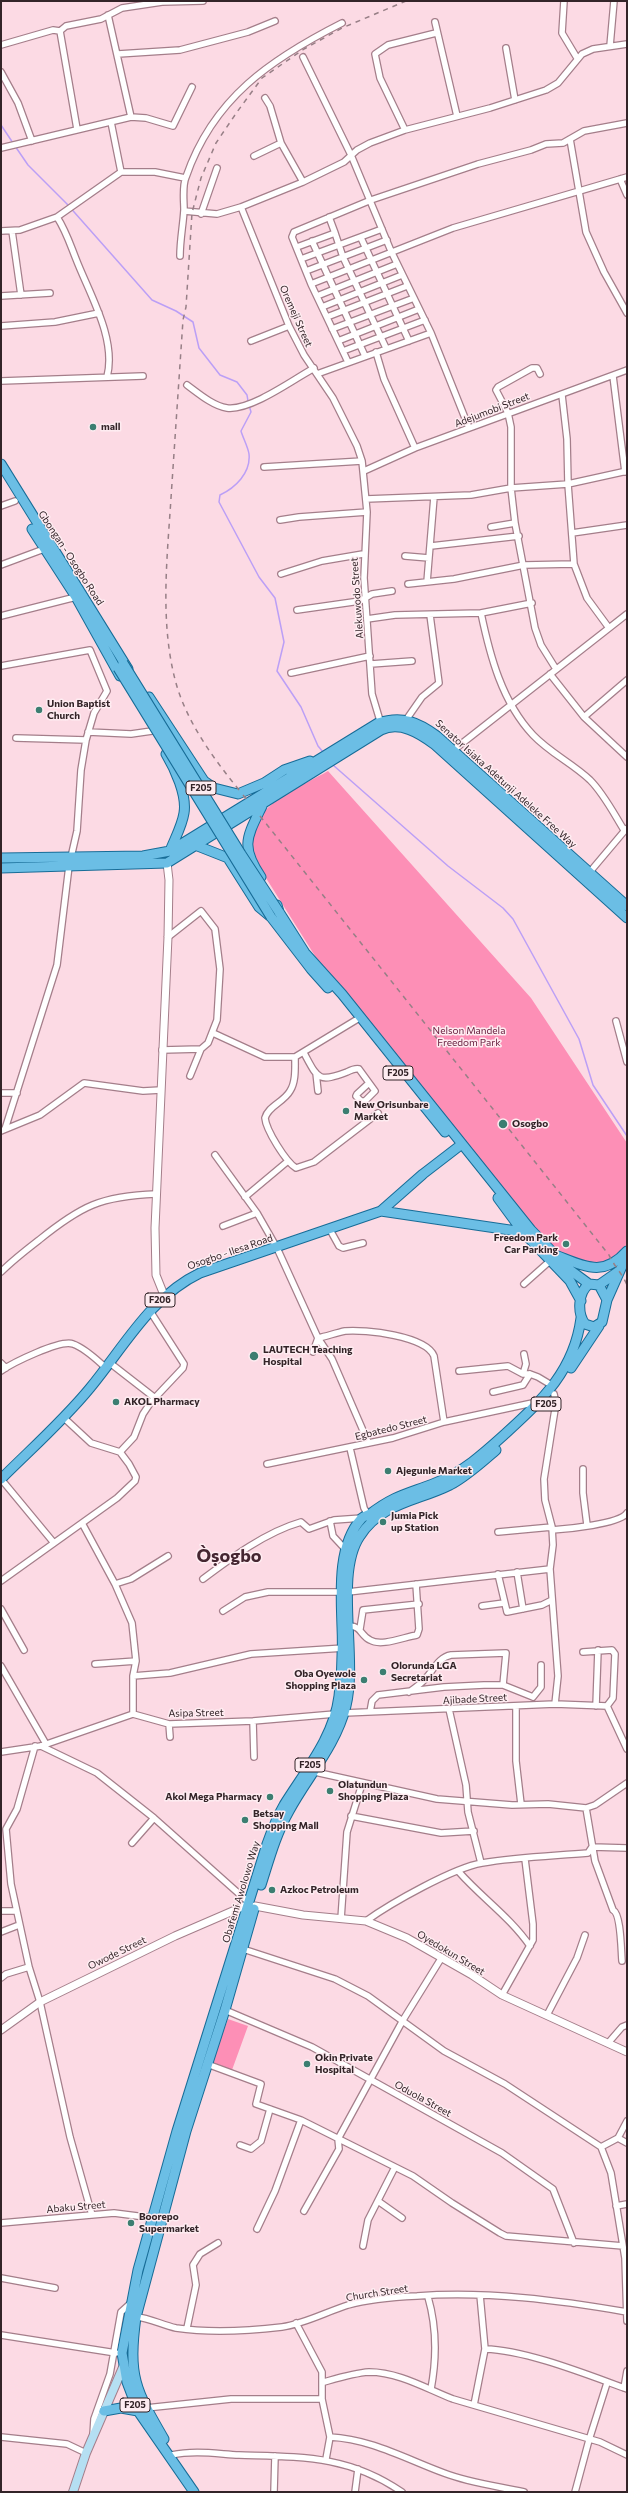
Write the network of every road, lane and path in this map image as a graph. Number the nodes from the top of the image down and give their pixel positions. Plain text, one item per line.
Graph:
1 (203, 1) edge
2 (564, 1) edge
3 (614, 1) edge
4 (108, 16) junction
5 (275, 21) dead end
6 (435, 22) dead end
7 (342, 23) dead end
8 (60, 31) junction
9 (436, 32) junction
10 (627, 44) edge
11 (1, 45) edge
12 (610, 46) junction
13 (506, 48) dead end
14 (118, 54) junction
15 (303, 57) dead end
16 (577, 58) junction
17 (1, 72) edge
18 (192, 87) dead end
19 (265, 98) dead end
20 (515, 100) junction
21 (457, 116) junction
22 (131, 117) junction
23 (111, 122) junction
24 (627, 123) edge
25 (77, 129) junction
26 (405, 130) junction
27 (570, 139) junction
28 (32, 141) junction
29 (281, 143) junction
30 (4, 148) edge
31 (351, 155) junction
32 (254, 156) dead end
33 (217, 168) dead end
34 (121, 172) junction
35 (627, 177) edge
36 (185, 178) junction
37 (620, 179) junction
38 (303, 182) junction
39 (579, 191) junction
40 (627, 195) edge
41 (371, 200) junction
42 (241, 207) junction
43 (184, 211) junction
44 (202, 214) junction
45 (57, 217) junction
46 (329, 217) junction
47 (382, 229) junction
48 (1, 231) edge
49 (12, 231) junction
50 (335, 234) junction
51 (361, 238) junction
52 (387, 240) junction
53 (312, 241) junction
54 (339, 246) junction
55 (297, 247) junction
56 (366, 248) junction
57 (391, 251) junction
58 (318, 253) junction
59 (180, 256) dead end
60 (343, 258) junction
61 (301, 259) junction
62 (371, 260) junction
63 (397, 264) junction
64 (323, 265) junction
65 (349, 268) junction
66 (306, 271) junction
67 (376, 271) junction
68 (402, 275) junction
69 (328, 276) junction
70 (354, 280) junction
71 (380, 283) junction
72 (311, 284) junction
73 (408, 286) junction
74 (333, 289) junction
75 (359, 292) junction
76 (50, 293) dead end
77 (21, 295) junction
78 (387, 295) junction
79 (1, 296) edge
80 (317, 296) junction
81 (414, 298) junction
82 (338, 299) junction
83 (365, 302) junction
84 (393, 305) junction
85 (322, 307) junction
86 (420, 309) junction
87 (344, 310) junction
88 (99, 314) junction
89 (370, 314) junction
90 (627, 314) edge
91 (327, 317) junction
92 (397, 317) junction
93 (425, 320) junction
94 (348, 322) junction
95 (375, 325) junction
96 (1, 326) edge
97 (289, 326) junction
98 (332, 328) junction
99 (403, 328) junction
100 (355, 333) junction
101 (431, 333) junction
102 (381, 336) junction
103 (251, 341) dead end
104 (338, 341) junction
105 (409, 341) junction
106 (360, 344) junction
107 (386, 348) junction
108 (342, 351) junction
109 (376, 352) junction
110 (365, 356) junction
111 (348, 362) junction
112 (314, 368) junction
113 (627, 370) edge
114 (317, 374) junction
115 (540, 374) dead end
116 (107, 376) junction
117 (143, 376) dead end
118 (613, 376) junction
119 (1, 382) edge
120 (187, 385) dead end
121 (562, 395) junction
122 (508, 413) junction
123 (469, 428) junction
124 (415, 448) junction
125 (362, 461) junction
126 (1, 464) edge
127 (264, 468) dead end
128 (364, 471) junction
129 (626, 472) edge
130 (1, 477) edge
131 (568, 484) junction
132 (511, 488) junction
133 (434, 497) junction
134 (366, 499) junction
135 (15, 501) junction
136 (1, 506) edge
137 (366, 512) junction
138 (280, 520) dead end
139 (515, 523) junction
140 (627, 525) edge
141 (491, 527) dead end
142 (572, 533) junction
143 (518, 536) junction
144 (431, 546) junction
145 (44, 549) junction
146 (363, 554) junction
147 (405, 556) dead end
148 (429, 558) junction
149 (574, 564) junction
150 (1, 565) edge
151 (524, 565) junction
152 (281, 574) dead end
153 (427, 582) junction
154 (408, 584) dead end
155 (392, 591) dead end
156 (76, 597) junction
157 (366, 598) junction
158 (532, 603) junction
159 (297, 610) dead end
160 (481, 613) junction
161 (627, 614) edge
162 (430, 615) junction
163 (1, 616) edge
164 (367, 620) junction
165 (609, 628) junction
166 (370, 656) junction
167 (412, 661) dead end
168 (370, 664) junction
169 (1, 666) edge
170 (120, 666) junction
171 (556, 669) junction
172 (291, 673) dead end
173 (550, 674) junction
174 (627, 680) edge
175 (511, 703) junction
176 (584, 717) junction
177 (406, 720) junction
178 (381, 726) junction
179 (152, 731) junction
180 (88, 732) junction
181 (16, 738) dead end
182 (86, 740) junction
183 (450, 753) junction
184 (627, 757) edge
185 (325, 759) junction
186 (262, 806) junction
187 (626, 829) edge
188 (195, 845) junction
189 (170, 850) junction
190 (1, 858) edge
191 (70, 862) junction
192 (167, 862) junction
193 (1, 868) edge
194 (589, 873) junction
195 (597, 885) junction
196 (627, 906) edge
197 (275, 914) junction
198 (627, 918) edge
199 (168, 937) junction
200 (356, 1020) junction
201 (616, 1021) dead end
202 (213, 1033) junction
203 (201, 1049) junction
204 (162, 1050) junction
205 (304, 1053) junction
206 (295, 1058) junction
207 (627, 1062) edge
208 (316, 1073) junction
209 (190, 1076) dead end
210 (369, 1083) dead end
211 (161, 1090) junction
212 (318, 1091) dead end
213 (1, 1092) edge
214 (17, 1093) junction
215 (378, 1113) dead end
216 (3, 1130) edge
217 (460, 1146) junction
218 (216, 1155) dead end
219 (288, 1162) junction
220 (156, 1194) junction
221 (245, 1197) junction
222 (382, 1211) junction
223 (257, 1213) junction
224 (223, 1226) dead end
225 (329, 1228) junction
226 (523, 1232) junction
227 (363, 1244) dead end
228 (277, 1248) junction
229 (627, 1251) edge
230 (627, 1255) edge
231 (552, 1257) junction
232 (620, 1271) junction
233 (1, 1272) edge
234 (524, 1284) dead end
235 (589, 1284) junction
236 (599, 1285) junction
237 (164, 1295) junction
238 (607, 1300) junction
239 (581, 1301) junction
240 (150, 1311) junction
241 (581, 1318) junction
242 (599, 1326) junction
243 (318, 1338) junction
244 (313, 1352) dead end
245 (524, 1354) dead end
246 (1, 1363) edge
247 (108, 1365) junction
248 (3, 1369) edge
249 (459, 1371) dead end
250 (523, 1374) junction
251 (530, 1374) junction
252 (554, 1390) junction
253 (493, 1392) dead end
254 (155, 1398) junction
255 (541, 1401) junction
256 (63, 1417) junction
257 (444, 1422) junction
258 (368, 1442) junction
259 (350, 1448) junction
260 (120, 1452) junction
261 (267, 1464) dead end
262 (582, 1469) dead end
263 (1, 1479) edge
264 (627, 1513) edge
265 (365, 1517) junction
266 (330, 1521) junction
267 (82, 1524) junction
268 (587, 1525) junction
269 (552, 1528) junction
270 (498, 1532) dead end
271 (54, 1543) junction
272 (346, 1550) junction
273 (168, 1556) dead end
274 (550, 1569) junction
275 (517, 1572) junction
276 (498, 1574) junction
277 (203, 1580) dead end
278 (1, 1581) edge
279 (116, 1584) junction
280 (416, 1584) junction
281 (344, 1592) junction
282 (552, 1600) junction
283 (504, 1603) junction
284 (418, 1604) junction
285 (482, 1606) dead end
286 (1, 1609) edge
287 (523, 1609) junction
288 (224, 1611) dead end
289 (350, 1626) junction
290 (360, 1629) junction
291 (346, 1647) junction
292 (24, 1650) dead end
293 (598, 1650) junction
294 (583, 1652) dead end
295 (136, 1661) junction
296 (95, 1664) dead end
297 (1, 1666) edge
298 (541, 1666) dead end
299 (133, 1676) junction
300 (503, 1686) junction
301 (409, 1692) junction
302 (533, 1697) junction
303 (555, 1704) junction
304 (516, 1706) junction
305 (535, 1706) junction
306 (596, 1706) junction
307 (607, 1706) junction
308 (449, 1709) junction
309 (370, 1712) junction
310 (133, 1714) junction
311 (335, 1714) junction
312 (253, 1721) junction
313 (169, 1724) junction
314 (170, 1737) dead end
315 (41, 1745) junction
316 (627, 1749) edge
317 (1, 1752) edge
318 (254, 1757) dead end
319 (315, 1772) junction
320 (627, 1783) edge
321 (362, 1784) junction
322 (467, 1802) junction
323 (521, 1804) junction
324 (586, 1808) junction
325 (351, 1816) junction
326 (154, 1818) junction
327 (4, 1829) edge
328 (474, 1831) junction
329 (132, 1843) dead end
330 (592, 1847) junction
331 (627, 1848) edge
332 (525, 1859) junction
333 (481, 1863) junction
334 (459, 1872) junction
335 (251, 1905) junction
336 (1, 1911) edge
337 (15, 1911) junction
338 (341, 1919) junction
339 (366, 1921) junction
340 (19, 1925) junction
341 (1, 1932) edge
342 (585, 1935) dead end
343 (530, 1946) junction
344 (244, 1949) junction
345 (442, 1957) junction
346 (622, 1961) dead end
347 (29, 1967) junction
348 (1, 1978) edge
349 (502, 1995) junction
350 (40, 2002) junction
351 (225, 2010) junction
352 (547, 2015) junction
353 (403, 2020) junction
354 (627, 2025) edge
355 (1, 2030) edge
356 (608, 2042) junction
357 (627, 2052) edge
358 (207, 2064) junction
359 (369, 2080) junction
360 (270, 2109) junction
361 (302, 2120) junction
362 (627, 2121) edge
363 (618, 2138) junction
364 (338, 2139) junction
365 (627, 2143) edge
366 (240, 2146) dead end
367 (601, 2147) junction
368 (395, 2168) junction
369 (378, 2200) junction
370 (627, 2204) edge
371 (616, 2206) junction
372 (304, 2211) dead end
373 (92, 2215) junction
374 (153, 2218) junction
375 (402, 2218) dead end
376 (1, 2223) edge
377 (257, 2229) dead end
378 (218, 2243) dead end
379 (574, 2243) junction
380 (363, 2246) dead end
381 (623, 2246) junction
382 (626, 2258) edge
383 (138, 2270) junction
384 (147, 2274) junction
385 (1, 2278) edge
386 (55, 2288) dead end
387 (480, 2295) junction
388 (428, 2297) junction
389 (626, 2312) edge
390 (136, 2316) junction
391 (627, 2321) edge
392 (296, 2323) junction
393 (187, 2328) junction
394 (1, 2335) edge
395 (485, 2349) junction
396 (118, 2353) junction
397 (124, 2365) junction
398 (627, 2371) edge
399 (324, 2382) junction
400 (607, 2383) junction
401 (431, 2389) junction
402 (626, 2389) edge
403 (322, 2399) junction
404 (474, 2405) junction
405 (142, 2410) junction
406 (104, 2411) junction
407 (93, 2436) junction
408 (1, 2437) edge
409 (330, 2437) junction
410 (588, 2440) junction
411 (86, 2453) junction
412 (172, 2455) junction
413 (627, 2455) edge
414 (275, 2456) junction
415 (326, 2459) junction
416 (358, 2469) junction
417 (73, 2492) edge
418 (194, 2492) edge
419 (197, 2492) edge
420 (274, 2492) edge
421 (355, 2492) edge
422 (402, 2492) edge
423 (524, 2492) edge
424 (575, 2492) edge

1 - 4 street
2 - 16 street
3 - 12 street
4 - 8 street
4 - 14 street
5 - 14 street
6 - 9 street
7 - 36 street
8 - 11 street
8 - 25 street
9 - 21 street
9 - 26 street
10 - 12 street
12 - 16 street
13 - 20 street
14 - 22 street
15 - 31 street
16 - 20 street
17 - 28 street
18 - 22 street
19 - 29 street
20 - 21 street
21 - 26 street
22 - 23 street
23 - 25 street
23 - 34 street
24 - 27 street
25 - 28 street
26 - 31 street
27 - 39 street
27 - 41 street
28 - 30 street
29 - 32 street
29 - 38 street
31 - 38 street
31 - 41 street
33 - 44 street
34 - 36 street
34 - 45 street
35 - 37 street
36 - 43 street
37 - 39 street
37 - 40 street
38 - 42 street
39 - 57 street
39 - 90 street
41 - 46 street
41 - 47 street
42 - 44 street
42 - 97 street, Oremeji Street
43 - 44 street
43 - 59 street
45 - 49 street
45 - 88 street
46 - 50 street
46 - 55 street
47 - 51 street
47 - 52 street
48 - 49 street
49 - 77 street
50 - 53 street
50 - 54 street
51 - 54 street
51 - 56 street
52 - 56 street
52 - 57 street
53 - 55 street
53 - 58 street
54 - 58 street
54 - 60 street
55 - 61 street
56 - 60 street
56 - 62 street
57 - 62 street
57 - 63 street
58 - 61 street
58 - 64 street
60 - 64 street
60 - 65 street
61 - 66 street
62 - 65 street
62 - 67 street
63 - 67 street
63 - 68 street
64 - 66 street
64 - 69 street
65 - 69 street
65 - 70 street
66 - 72 street
67 - 70 street
67 - 71 street
68 - 71 street
68 - 73 street
69 - 72 street
69 - 74 street
70 - 74 street
70 - 75 street
71 - 75 street
71 - 78 street
72 - 80 street
73 - 78 street
73 - 81 street
74 - 80 street
74 - 82 street
75 - 82 street
75 - 83 street
76 - 77 street
77 - 79 street
78 - 83 street
78 - 84 street
80 - 85 street
81 - 84 street
81 - 86 street
82 - 85 street
82 - 87 street
83 - 87 street
83 - 89 street
84 - 89 street
84 - 92 street
85 - 91 street
86 - 92 street
86 - 93 street
87 - 91 street
87 - 94 street
88 - 96 street
88 - 116 street
89 - 94 street
89 - 95 street
91 - 98 street
92 - 95 street
92 - 99 street
93 - 99 street
93 - 101 street
94 - 98 street
94 - 100 street
95 - 100 street
95 - 102 street
97 - 103 street
97 - 112 street, Oremeji Street
98 - 104 street
99 - 102 street
99 - 105 street
100 - 104 street
100 - 106 street
101 - 105 street
101 - 123 street
102 - 106 street
102 - 107 street
104 - 108 street
105 - 107 street
106 - 108 street
106 - 110 street
107 - 109 street
108 - 111 street
109 - 110 street
109 - 124 street
110 - 111 street
111 - 114 street
112 - 114 street, Oremeji Street
112 - 120 street
113 - 118 street, Adejumobi Street
114 - 125 street, Oremeji Street
115 - 122 street
116 - 117 street
116 - 119 street
118 - 121 street, Adejumobi Street
118 - 129 street
121 - 122 street, Adejumobi Street
121 - 131 street
122 - 123 street, Adejumobi Street
122 - 132 street
123 - 124 street, Adejumobi Street
124 - 128 street, Adejumobi Street
125 - 127 street
125 - 128 street, Oremeji Street
126 - 170 main road, Gbongan - Osogbo Road / F205
128 - 134 street, Alekuwodo Street
129 - 131 street
130 - 135 main road, Gbongan - Osogbo Road
131 - 132 street
131 - 142 street
132 - 133 street
132 - 139 street
133 - 134 street
133 - 144 street
134 - 137 street, Alekuwodo Street
135 - 136 street
135 - 145 main road, Gbongan - Osogbo Road
137 - 138 street
137 - 146 street, Alekuwodo Street
139 - 141 street
139 - 143 street
140 - 142 street
142 - 149 street
143 - 144 street
143 - 151 street
144 - 148 street
145 - 150 street
145 - 156 main road, Gbongan - Osogbo Road
146 - 152 street
146 - 157 street, Alekuwodo Street
147 - 148 street
148 - 153 street
149 - 151 street
149 - 165 street
151 - 153 street
151 - 158 street
153 - 154 street
155 - 157 street
156 - 163 street
156 - 170 main road, Gbongan - Osogbo Road
157 - 159 street
157 - 164 street, Alekuwodo Street
158 - 160 street
158 - 171 street
160 - 162 street
160 - 175 street
161 - 165 street
162 - 164 street
162 - 177 street
164 - 166 street, Alekuwodo Street
165 - 171 street
166 - 168 street, Alekuwodo Street
166 - 172 street
167 - 168 street
168 - 178 street, Alekuwodo Street
169 - 180 street
170 - 179 main road
170 - 185 main road
170 - 197 main road, F205, bridge
171 - 173 street
173 - 175 street
173 - 176 street
174 - 176 street
175 - 183 street
175 - 187 street
176 - 184 street
177 - 178 main road, Senator Isiaka Adetunji Adeleke Free Way
177 - 183 main road, Senator Isiaka Adetunji Adeleke Free Way
178 - 183 main road, Senator Isiaka Adetunji Adeleke Free Way
178 - 185 main road, Senator Isiaka Adetunji Adeleke Free Way
179 - 180 street
179 - 189 main road
180 - 182 street
181 - 182 street
182 - 191 street
183 - 194 main road, Senator Isiaka Adetunji Adeleke Free Way
183 - 195 main road, Senator Isiaka Adetunji Adeleke Free Way
185 - 186 main road
185 - 189 main road
186 - 188 main road
186 - 197 main road
187 - 194 street
188 - 192 main road
188 - 197 main road
189 - 191 main road
190 - 191 main road
191 - 192 main road
191 - 193 main road
191 - 214 street
192 - 199 street
194 - 195 main road, Senator Isiaka Adetunji Adeleke Free Way
195 - 196 main road
195 - 198 main road
197 - 200 main road, F205
197 - 217 main road
199 - 202 street
199 - 204 street
200 - 205 street
200 - 217 main road, F205
201 - 207 street
202 - 203 street
202 - 206 street
203 - 204 street
203 - 209 street
204 - 211 street
205 - 206 street
205 - 208 street
206 - 219 street
208 - 210 street
208 - 212 street
211 - 216 street
211 - 220 street
213 - 214 street
214 - 216 street
215 - 219 street
217 - 222 main road, F206
217 - 226 main road, F205
217 - 231 main road, F205
218 - 221 street
219 - 221 street
220 - 233 street
220 - 237 street
221 - 223 street
222 - 225 main road, Osogbo - Ilesa Road / F206
222 - 226 main road, Osogbo - Ilesa Road / F206
223 - 224 street
223 - 228 street
225 - 227 street
225 - 228 main road, Osogbo - Ilesa Road / F206
226 - 231 main road, F205
228 - 237 main road, Osogbo - Ilesa Road / F206
228 - 243 street
229 - 231 main road
230 - 232 main road
231 - 234 street
231 - 235 main road, F205
231 - 239 main road, F205
232 - 236 main road
232 - 238 main road
235 - 236 main road
235 - 239 main road, F205
236 - 238 main road
237 - 240 main road, Osogbo - Ilesa Road / F206
238 - 242 main road, F205
239 - 241 main road, F205
240 - 247 main road, Osogbo - Ilesa Road / F206
240 - 254 street
241 - 242 main road
241 - 252 main road, Obafemi Awolowo Way / F205
242 - 252 main road, F205
243 - 244 street
243 - 257 street
243 - 258 street
245 - 250 street
246 - 248 street
247 - 248 street
247 - 254 street
247 - 256 main road, Osogbo - Ilesa Road / F206
249 - 250 street
250 - 251 street
251 - 252 street
251 - 253 street
252 - 255 main road, Obafemi Awolowo Way / F205
252 - 269 street
252 - 281 main road, Obafemi Awolowo Way / F205
254 - 260 street
255 - 257 street, Egbatedo Street
255 - 265 main road, Obafemi Awolowo Way / F205
256 - 260 street
256 - 263 main road, Osogbo - Ilesa Road / F206
257 - 258 street, Egbatedo Street
258 - 259 street, Egbatedo Street
259 - 261 street, Egbatedo Street
259 - 265 street
260 - 267 street
262 - 268 street
263 - 271 street
264 - 268 street
265 - 266 street
265 - 272 main road, Obafemi Awolowo Way / F205
266 - 272 street
266 - 277 street
267 - 271 street
267 - 279 street
268 - 269 street
269 - 270 street
269 - 274 street
271 - 278 street
272 - 281 main road, Obafemi Awolowo Way / F205
273 - 279 street
274 - 275 street
274 - 282 street
275 - 276 street
275 - 287 street
276 - 280 street
276 - 283 street
279 - 295 street
280 - 281 street
280 - 284 street
281 - 288 street
281 - 289 main road, Obafemi Awolowo Way / F205
281 - 291 main road, Obafemi Awolowo Way / F205
282 - 287 street
282 - 303 street
283 - 285 street
283 - 287 street
284 - 290 street
284 - 290 street
286 - 292 street
289 - 290 street
289 - 291 main road, Obafemi Awolowo Way / F205
291 - 299 street
291 - 311 main road, Obafemi Awolowo Way / F205
293 - 294 street
293 - 306 street
293 - 307 street
295 - 296 street
295 - 299 street
297 - 315 street
298 - 302 street
299 - 310 street
300 - 301 street
300 - 301 street
300 - 302 street
301 - 309 street
302 - 305 street
303 - 305 street, Ajibade Street
303 - 306 street, Ajibade Street
304 - 305 street, Ajibade Street
304 - 308 street, Ajibade Street
304 - 323 street
306 - 307 street, Ajibade Street
307 - 316 street
308 - 309 street, Ajibade Street
308 - 322 street
309 - 311 street, Ajibade Street
310 - 313 street, Asipa Street
310 - 315 street
311 - 312 street, Asipa Street
311 - 319 main road, Obafemi Awolowo Way / F205
311 - 335 main road, Obafemi Awolowo Way / F205
312 - 313 street, Asipa Street
312 - 318 street
313 - 314 street
315 - 317 street
315 - 326 street
315 - 327 street
319 - 321 street
319 - 335 main road, Obafemi Awolowo Way / F205
320 - 324 street
321 - 322 street
321 - 325 street
322 - 323 street
322 - 328 street
323 - 324 street
324 - 330 street
325 - 328 street
325 - 338 street
326 - 329 street
326 - 335 street
327 - 337 street
328 - 333 street
330 - 331 street
330 - 332 street
330 - 346 street
332 - 333 street
332 - 343 street
333 - 334 street
334 - 339 street
334 - 343 street
335 - 338 street, Oyedokun Street
335 - 344 main road, Obafemi Awolowo Way / F205
335 - 350 street, Owode Street
335 - 374 main road, Obafemi Awolowo Way / F205
336 - 337 street
337 - 340 street
338 - 339 street, Oyedokun Street
339 - 345 street, Oyedokun Street
340 - 341 street
340 - 347 street
342 - 352 street
343 - 349 street
344 - 351 main road, Obafemi Awolowo Way / F205
344 - 353 street
345 - 349 street, Oyedokun Street
345 - 353 street
347 - 348 street
347 - 350 street
349 - 352 street, Oyedokun Street
350 - 355 street, Owode Street
350 - 373 street
351 - 358 main road, Obafemi Awolowo Way / F205
351 - 359 street, Oduola Street
352 - 356 street, Oyedokun Street
353 - 359 street
353 - 367 street
354 - 356 street
356 - 357 street, Oyedokun Street
358 - 360 street
358 - 384 main road, Obafemi Awolowo Way / F205
359 - 364 street
359 - 379 street, Oduola Street
360 - 361 street
360 - 366 street
361 - 364 street
361 - 377 street
362 - 363 street
363 - 365 street
363 - 367 street
364 - 368 street
364 - 372 street
367 - 371 street
368 - 369 street
368 - 379 street
369 - 375 street
369 - 380 street
370 - 371 street
371 - 381 street
373 - 374 street, Abaku Street
373 - 376 street, Abaku Street
374 - 383 main road, Obafemi Awolowo Way / F205
378 - 393 street
379 - 381 street
381 - 382 street
382 - 389 street
383 - 384 main road
383 - 396 main road, Obafemi Awolowo Way / F205
384 - 390 main road, Obafemi Awolowo Way / F205
385 - 386 street
387 - 388 street, Church Street
387 - 389 street, Church Street
387 - 395 street
388 - 392 street, Church Street
388 - 401 street
389 - 391 street
390 - 393 street, Church Street
390 - 405 main road, F205
392 - 393 street, Church Street
392 - 399 street
394 - 396 street
395 - 400 street
395 - 404 street
396 - 397 main road, F205
396 - 407 street
397 - 405 main road, F205
397 - 406 main road
398 - 402 street
399 - 401 street
399 - 403 street
400 - 402 street
400 - 410 street
401 - 404 street
403 - 405 street
403 - 409 street
404 - 410 street
405 - 406 main road
405 - 412 main road, F205
405 - 418 main road, F205
406 - 407 main road
407 - 411 main road
408 - 411 street
409 - 415 street
409 - 423 street
410 - 413 street
410 - 424 street
411 - 417 main road
412 - 414 street
412 - 419 main road, F205
414 - 415 street
414 - 420 street
415 - 416 street
416 - 421 street
416 - 422 street

